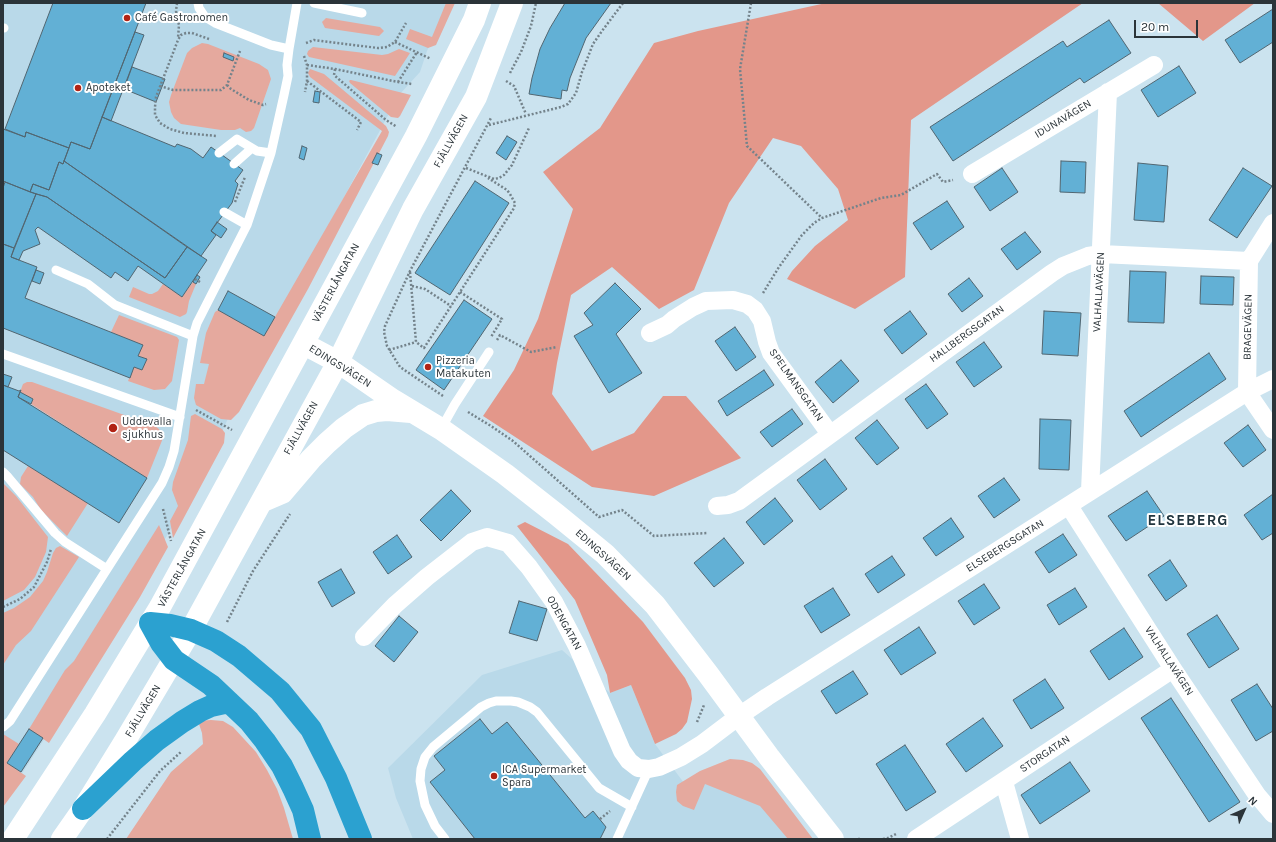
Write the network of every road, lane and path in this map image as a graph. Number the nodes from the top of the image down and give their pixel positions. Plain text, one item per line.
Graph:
1 (177, 3) edge
2 (198, 3) edge
3 (297, 3) edge
4 (314, 3) edge
5 (480, 3) edge
6 (512, 3) edge
7 (536, 3) edge
8 (622, 3) edge
9 (751, 3) edge
10 (362, 13) dead end
11 (406, 23) dead end
12 (178, 40) junction
13 (212, 40) dead end
14 (395, 42) junction
15 (304, 46) dead end
16 (233, 48) dead end
17 (289, 49) junction
18 (240, 51) junction
19 (303, 51) dead end
20 (416, 52) junction
21 (247, 54) dead end
22 (433, 60) dead end
23 (307, 65) junction
24 (1154, 65) dead end
25 (335, 69) junction
26 (307, 81) junction
27 (506, 81) junction
28 (398, 82) junction
29 (412, 84) dead end
30 (227, 85) junction
31 (160, 86) junction
32 (504, 87) dead end
33 (305, 92) dead end
34 (1108, 92) junction
35 (265, 110) dead end
36 (494, 111) dead end
37 (526, 114) dead end
38 (488, 125) junction
39 (397, 127) dead end
40 (529, 128) dead end
41 (357, 130) dead end
42 (237, 139) junction
43 (255, 150) junction
44 (219, 153) dead end
45 (272, 153) junction
46 (234, 164) dead end
47 (466, 168) junction
48 (972, 174) joint
49 (488, 178) junction
50 (228, 214) joint
51 (822, 218) junction
52 (1273, 223) edge
53 (247, 225) junction
54 (1101, 254) junction
55 (1249, 261) junction
56 (56, 270) dead end
57 (410, 271) junction
58 (204, 276) dead end
59 (195, 278) dead end
60 (200, 282) junction
61 (412, 286) junction
62 (198, 288) dead end
63 (460, 292) junction
64 (451, 306) junction
65 (755, 310) junction
66 (650, 333) dead end
67 (193, 336) junction
68 (489, 340) dead end
69 (416, 342) junction
70 (304, 344) junction
71 (495, 344) dead end
72 (556, 347) dead end
73 (389, 350) junction
74 (489, 352) dead end
75 (3, 354) edge
76 (338, 362) junction
77 (1273, 379) edge
78 (1247, 392) junction
79 (183, 402) junction
80 (455, 404) junction
81 (414, 413) junction
82 (180, 417) junction
83 (441, 429) junction
84 (1273, 430) edge
85 (234, 431) dead end
86 (830, 434) junction
87 (3, 472) edge
88 (158, 489) junction
89 (1090, 491) junction
90 (261, 502) junction
91 (717, 506) dead end
92 (1069, 506) junction
93 (291, 512) dead end
94 (55, 533) junction
95 (707, 533) dead end
96 (172, 546) dead end
97 (107, 569) junction
98 (3, 607) edge
99 (227, 622) dead end
100 (150, 623) junction
101 (191, 630) junction
102 (364, 637) dead end
103 (174, 660) junction
104 (1173, 669) junction
105 (704, 698) dead end
106 (229, 702) junction
107 (739, 716) junction
108 (696, 722) dead end
109 (3, 727) edge
110 (186, 747) dead end
111 (649, 769) junction
112 (1004, 782) junction
113 (632, 807) junction
114 (83, 809) junction
115 (1273, 814) edge
116 (896, 834) dead end
117 (13, 839) edge
118 (62, 839) edge
119 (107, 839) edge
120 (310, 839) edge
121 (361, 839) edge
122 (445, 839) edge
123 (617, 839) edge
124 (833, 839) edge
125 (883, 839) edge
126 (916, 839) edge
127 (1020, 839) edge

1 - 12 path
2 - 17 lane
3 - 17 lane
4 - 10 lane
5 - 70 street, VÄSTERLÅNGATAN
6 - 76 street, FJÄLLVÄGEN
7 - 27 path
8 - 38 path
9 - 51 path
11 - 14 path
12 - 13 path
12 - 31 path
14 - 15 path
14 - 20 path
16 - 18 path
17 - 45 lane
18 - 21 path
18 - 30 path
19 - 23 path
20 - 22 path
20 - 28 path
23 - 25 path
23 - 26 path
24 - 34 street, IDUNAVÄGEN
25 - 28 path
25 - 39 path
26 - 33 path
26 - 41 path
27 - 32 path
27 - 37 path
28 - 29 path
30 - 31 path
30 - 35 path
31 - 42 path
34 - 48 street, IDUNAVÄGEN
34 - 54 street, VALHALLAVÄGEN
36 - 38 path
38 - 47 path
40 - 49 path
42 - 43 lane
42 - 44 lane
43 - 45 lane
43 - 46 lane
43 - 50 path
45 - 53 lane
47 - 49 path
47 - 57 path
48 - 51 path
49 - 63 path
50 - 53 lane
51 - 65 path
52 - 55 street
53 - 67 lane
54 - 55 street, HALLBERGSGATAN
54 - 86 street, HALLBERGSGATAN
54 - 89 street, VALHALLAVÄGEN
55 - 78 street, BRAGEVÄGEN
56 - 67 lane
57 - 61 path
57 - 73 path
58 - 60 path
59 - 60 path
60 - 62 path
61 - 64 path
61 - 69 path
63 - 64 path
63 - 68 path
64 - 69 path
65 - 66 street
65 - 86 street, SPELMANSGATAN
67 - 79 lane
69 - 73 path
70 - 76 street, EDINGSVÄGEN
70 - 100 street, VÄSTERLÅNGATAN
71 - 72 path
73 - 80 path
74 - 80 lane
75 - 82 lane
76 - 81 street, EDINGSVÄGEN
76 - 90 street, FJÄLLVÄGEN
77 - 78 street, ELSEBERGSGATAN
78 - 84 street
78 - 89 street, ELSEBERGSGATAN
79 - 82 lane
79 - 85 path
80 - 83 lane
80 - 95 path
81 - 83 street, EDINGSVÄGEN
81 - 90 street
82 - 88 lane
83 - 107 street, EDINGSVÄGEN
86 - 91 street, HALLBERGSGATAN
87 - 94 lane
88 - 96 path
88 - 97 lane
89 - 92 street, ELSEBERGSGATAN
90 - 101 street, FJÄLLVÄGEN
92 - 104 street, VALHALLAVÄGEN
92 - 107 street, ELSEBERGSGATAN
93 - 99 path
94 - 97 lane
94 - 98 path
97 - 109 lane
100 - 101 highway
100 - 103 highway
100 - 117 street
101 - 103 street, FJÄLLVÄGEN
101 - 121 highway
102 - 111 street, ODENGATAN
103 - 106 highway
103 - 114 street, FJÄLLVÄGEN
104 - 112 street, STORGATAN
104 - 115 street, VALHALLAVÄGEN
105 - 108 path
106 - 114 highway
106 - 120 highway
107 - 111 street
107 - 124 street, EDINGSVÄGEN
110 - 119 path
111 - 113 lane
112 - 126 street, STORGATAN
112 - 127 street
113 - 122 lane
113 - 123 lane
114 - 118 street, FJÄLLVÄGEN
116 - 125 path

